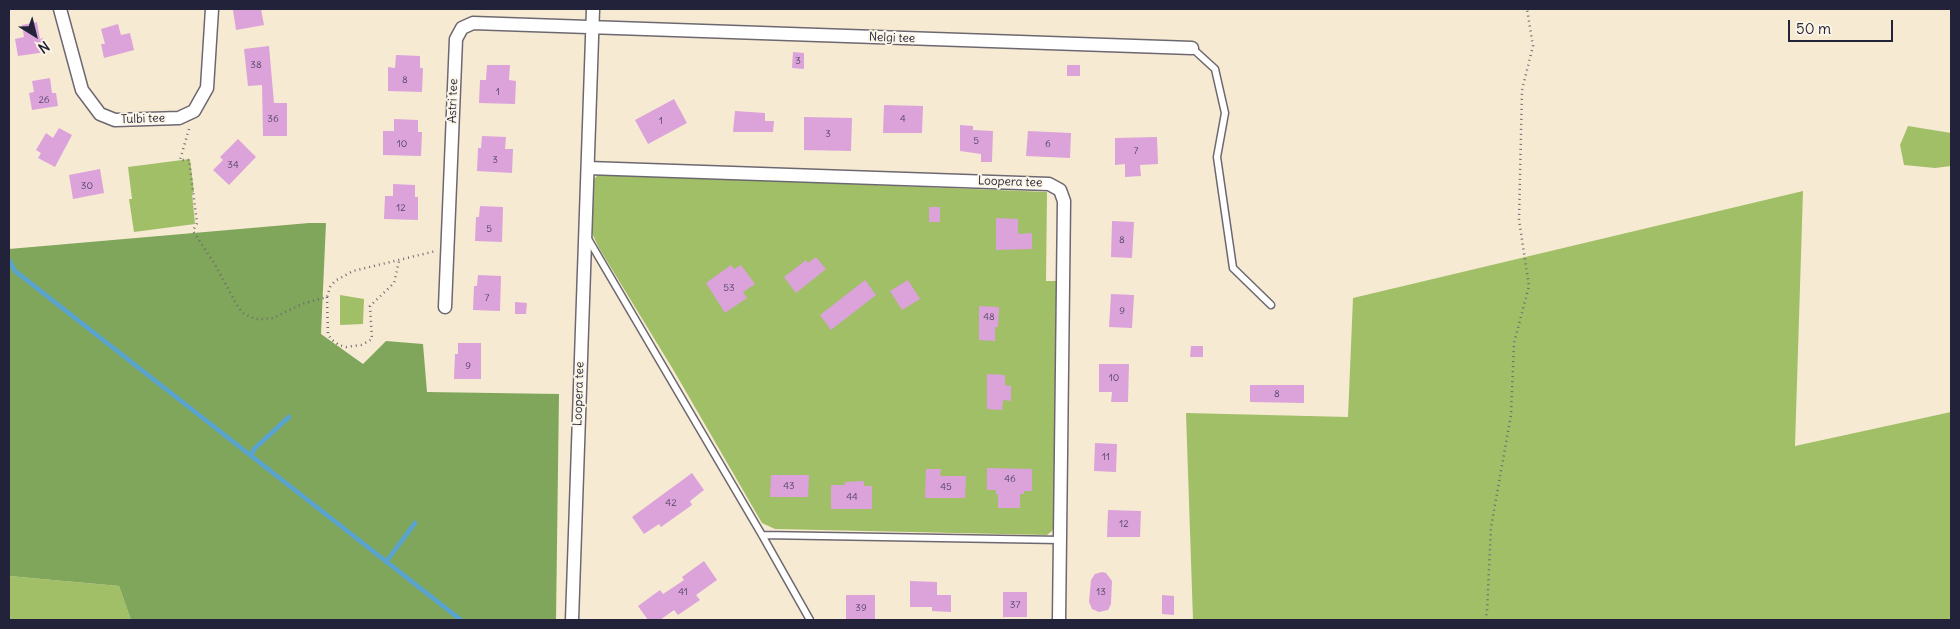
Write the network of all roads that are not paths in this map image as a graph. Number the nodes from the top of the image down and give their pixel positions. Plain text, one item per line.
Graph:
1 (60, 9) edge
2 (212, 9) edge
3 (592, 9) edge
4 (592, 27) junction
5 (1192, 48) joint
6 (588, 168) junction
7 (584, 232) junction
8 (1271, 305) dead end
9 (445, 307) dead end
10 (762, 535) junction
11 (1060, 540) junction
12 (572, 620) edge
13 (810, 620) edge
14 (1059, 620) edge

1 - 2 street, Tulbi tee
3 - 4 street, Loopera tee
4 - 5 street, Nelgi tee
4 - 6 street, Loopera tee
4 - 9 street, Astri tee
5 - 8 lane
6 - 7 street, Loopera tee
6 - 11 street, Loopera tee
7 - 10 lane
7 - 12 street, Loopera tee
10 - 11 lane
10 - 13 lane
11 - 14 street, Loopera tee

